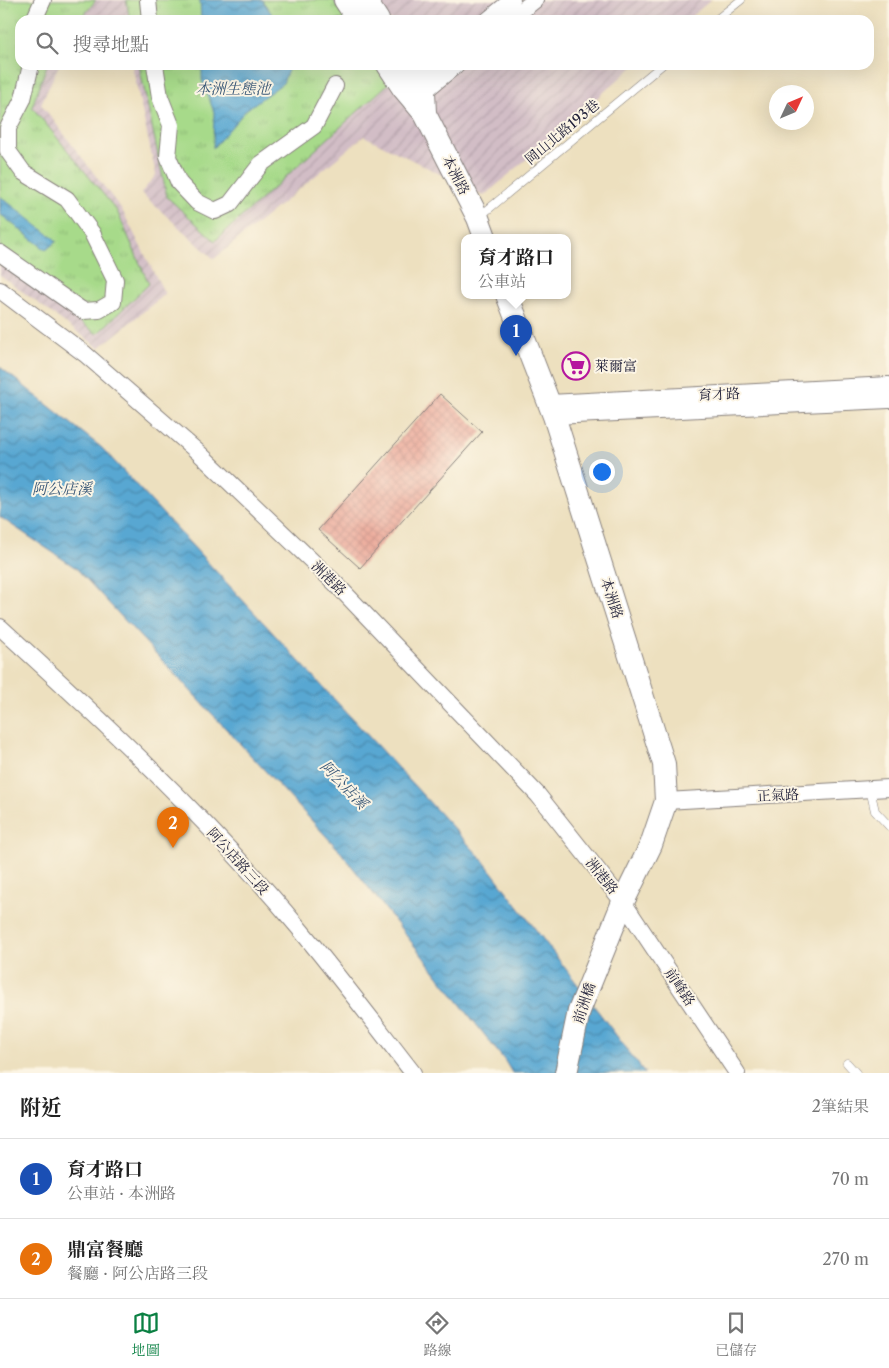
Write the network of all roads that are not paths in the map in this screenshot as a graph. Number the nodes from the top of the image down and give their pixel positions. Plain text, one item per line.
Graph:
1 (43, 0) edge
2 (148, 0) edge
3 (345, 0) edge
4 (365, 0) edge
5 (512, 0) edge
6 (535, 0) edge
7 (741, 0) edge
8 (36, 15) edge
9 (150, 15) edge
10 (355, 15) edge
11 (375, 15) edge
12 (494, 15) edge
13 (516, 15) edge
14 (722, 15) edge
15 (30, 70) edge
16 (156, 70) edge
17 (395, 70) edge
18 (447, 70) edge
19 (656, 70) edge
20 (335, 86) dead end
21 (417, 86) edge
22 (482, 228) edge
23 (0, 253) edge
24 (0, 290) edge
25 (510, 299) edge
26 (889, 385) edge
27 (889, 400) edge
28 (552, 410) junction
29 (0, 627) edge
30 (889, 788) edge
31 (870, 789) junction
32 (666, 801) junction
33 (889, 826) edge
34 (623, 902) junction
35 (847, 1063) dead end
36 (413, 1073) edge
37 (566, 1073) edge
38 (737, 1073) edge
39 (856, 1073) edge

1 - 8 street
2 - 9 street
3 - 10 main road
4 - 11 main road
5 - 12 street
6 - 13 street
7 - 14 lane
15 - 23 street
16 - 20 street
17 - 21 main road, 本洲路
18 - 21 street
19 - 22 lane, 岡山北路193巷
21 - 22 main road, 本洲路
24 - 34 street, 洲港路
25 - 28 main road, 本洲路
26 - 28 street, 育才路
27 - 28 street, 育才路
28 - 32 main road, 本洲路
29 - 36 street, 阿公店路三段
30 - 31 street, 正氣路
31 - 32 street, 正氣路
31 - 33 lane
32 - 34 main road, 本洲路
34 - 37 main road, 前洲橋
34 - 38 street, 前峰路
35 - 39 lane

